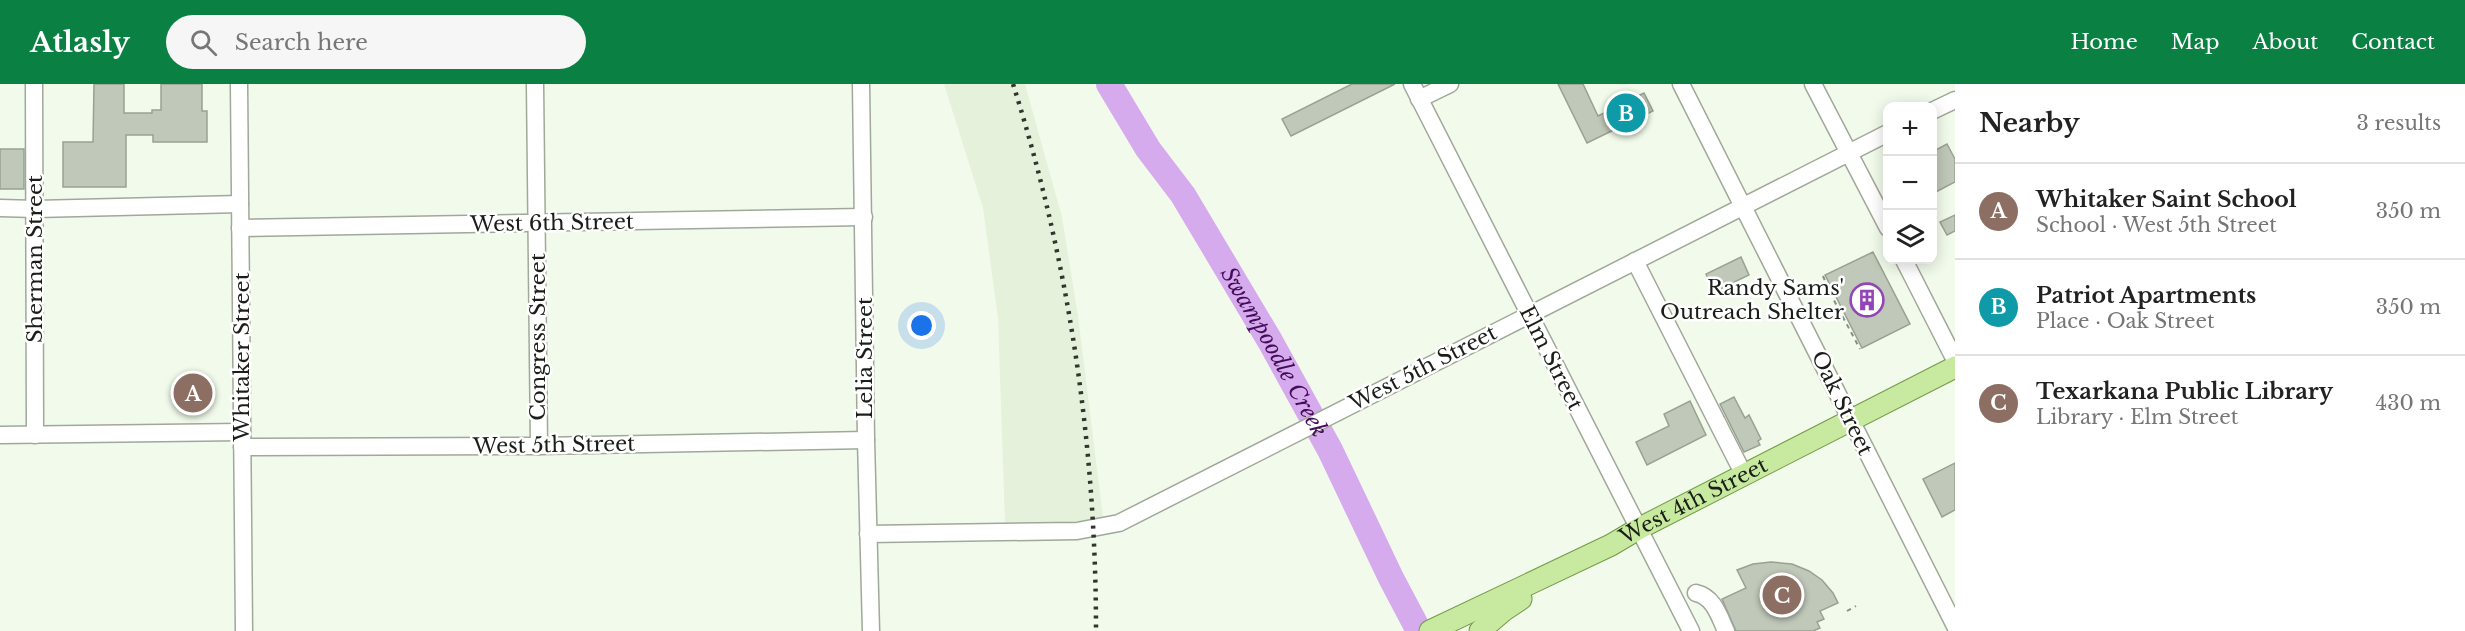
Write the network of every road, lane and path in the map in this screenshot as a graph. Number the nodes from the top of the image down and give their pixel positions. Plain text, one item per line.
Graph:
1 (34, 84) edge
2 (239, 84) edge
3 (535, 84) edge
4 (861, 84) edge
5 (1450, 84) edge
6 (1681, 84) edge
7 (1813, 84) edge
8 (1950, 84) edge
9 (1415, 92) edge
10 (1955, 94) edge
11 (1955, 100) edge
12 (1937, 109) edge
13 (1883, 135) edge
14 (1848, 153) junction
15 (240, 204) junction
16 (1743, 206) junction
17 (0, 208) edge
18 (36, 209) junction
19 (864, 217) junction
20 (1883, 220) edge
21 (537, 223) junction
22 (240, 228) junction
23 (1635, 261) junction
24 (1906, 264) edge
25 (1823, 276) dead end
26 (1530, 315) junction
27 (1860, 349) dead end
28 (1955, 360) edge
29 (1955, 367) edge
30 (1851, 421) junction
31 (0, 435) edge
32 (35, 435) junction
33 (242, 440) junction
34 (866, 440) junction
35 (538, 446) junction
36 (1744, 475) junction
37 (1638, 529) junction
38 (868, 534) junction
39 (1565, 567) junction
40 (1696, 593) dead end
41 (1856, 606) dead end
42 (1847, 610) dead end
43 (1955, 626) edge
44 (1436, 628) edge
45 (244, 631) edge
46 (871, 631) edge
47 (1480, 631) edge
48 (1691, 631) edge
49 (1726, 631) edge

1 - 18 street, Sherman Street
2 - 15 street, Whitaker Street
3 - 21 street, Congress Street
4 - 19 street, Lelia Street
5 - 9 street
6 - 16 street, Oak Street
7 - 14 street
8 - 10 street
9 - 26 street, Elm Street
11 - 12 street
13 - 14 street, West 5th Street
14 - 16 street, West 5th Street
14 - 20 street
15 - 18 street
15 - 22 street, Whitaker Street
16 - 23 street, West 5th Street
16 - 30 street, Oak Street
17 - 18 street
18 - 32 street, Sherman Street
19 - 21 street, West 6th Street
19 - 34 street, Lelia Street
21 - 22 street, West 6th Street
21 - 35 street, Congress Street
22 - 33 street, Whitaker Street
23 - 26 street, West 5th Street
23 - 36 street
24 - 28 street
25 - 27 path
26 - 37 street, Elm Street
26 - 38 street, West 5th Street
29 - 30 main road, West 4th Street
30 - 36 main road, West 4th Street
30 - 43 street, Oak Street
31 - 32 street, West 5th Street
32 - 33 street, West 5th Street
33 - 35 street, West 5th Street
33 - 45 street, Whitaker Street
34 - 35 street, West 5th Street
34 - 38 street, Lelia Street
36 - 37 main road, West 4th Street
37 - 39 main road, West 4th Street
37 - 48 street, Elm Street
38 - 46 street, Lelia Street
39 - 44 main road, West 4th Street
39 - 47 main road
40 - 49 street
41 - 42 path

